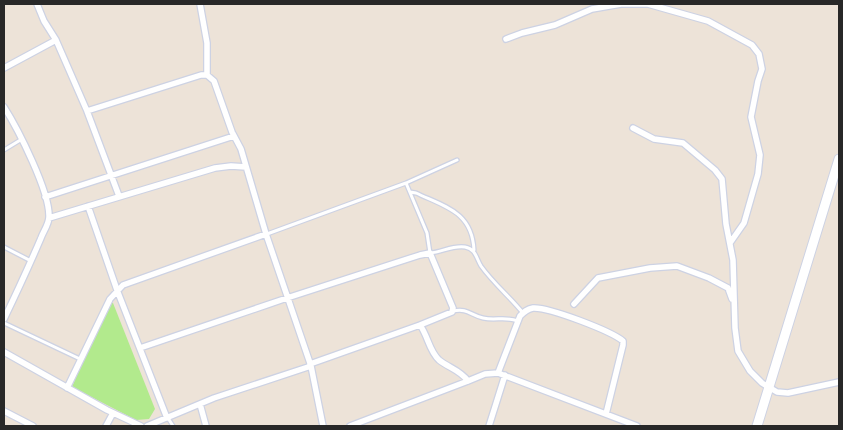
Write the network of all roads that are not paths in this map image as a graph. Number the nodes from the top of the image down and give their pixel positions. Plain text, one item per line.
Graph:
1 (37, 4) edge
2 (200, 4) edge
3 (56, 40) junction
4 (506, 40) dead end
5 (4, 68) edge
6 (207, 75) junction
7 (4, 108) edge
8 (87, 110) junction
9 (633, 128) dead end
10 (234, 136) junction
11 (22, 139) junction
12 (4, 150) edge
13 (839, 159) edge
14 (457, 160) dead end
15 (246, 167) junction
16 (112, 176) junction
17 (406, 183) junction
18 (410, 192) junction
19 (119, 196) junction
20 (45, 197) junction
21 (88, 206) junction
22 (49, 218) junction
23 (266, 234) junction
24 (730, 243) junction
25 (4, 247) edge
26 (474, 251) junction
27 (430, 253) junction
28 (31, 262) junction
29 (117, 290) junction
30 (287, 298) junction
31 (734, 302) junction
32 (574, 304) dead end
33 (452, 312) junction
34 (523, 313) junction
35 (4, 319) edge
36 (518, 322) junction
37 (4, 323) edge
38 (420, 325) junction
39 (140, 348) junction
40 (4, 352) edge
41 (82, 360) junction
42 (310, 365) junction
43 (502, 374) junction
44 (468, 381) junction
45 (839, 382) edge
46 (68, 388) junction
47 (769, 388) junction
48 (200, 404) junction
49 (4, 410) edge
50 (113, 413) junction
51 (606, 414) junction
52 (167, 418) junction
53 (31, 426) edge
54 (106, 426) edge
55 (141, 426) edge
56 (147, 426) edge
57 (173, 426) edge
58 (206, 426) edge
59 (323, 426) edge
60 (350, 426) edge
61 (489, 426) edge
62 (637, 426) edge
63 (757, 426) edge

1 - 3 street
2 - 6 street
3 - 5 street
3 - 8 street
4 - 24 street
6 - 8 street
6 - 10 street
7 - 11 street
8 - 16 street
9 - 24 street
10 - 15 street
10 - 16 street
11 - 12 lane
11 - 20 street
13 - 47 street
14 - 17 lane
15 - 19 street
15 - 23 street
16 - 19 street
16 - 20 street
17 - 18 lane
17 - 23 lane
18 - 26 lane
18 - 27 lane
19 - 21 street
20 - 22 street
21 - 22 street
21 - 29 street
22 - 28 street
23 - 29 street
23 - 30 street
24 - 31 street
25 - 28 lane
26 - 27 lane
26 - 34 lane
27 - 30 street
27 - 33 street
28 - 35 street
29 - 39 street
29 - 41 street
30 - 39 street
30 - 42 street
31 - 32 street
31 - 47 street
33 - 36 lane
33 - 38 street
34 - 36 street
34 - 51 street
36 - 43 street
37 - 41 lane
38 - 42 street
38 - 44 street
39 - 52 street
40 - 46 street
41 - 46 street
42 - 48 street
42 - 59 street
43 - 44 street
43 - 51 street
43 - 61 street
44 - 60 street
45 - 47 street
46 - 50 street
47 - 63 street
48 - 52 street
48 - 58 street
49 - 53 street
50 - 54 street
50 - 55 street
51 - 62 street
52 - 56 street
52 - 57 lane

